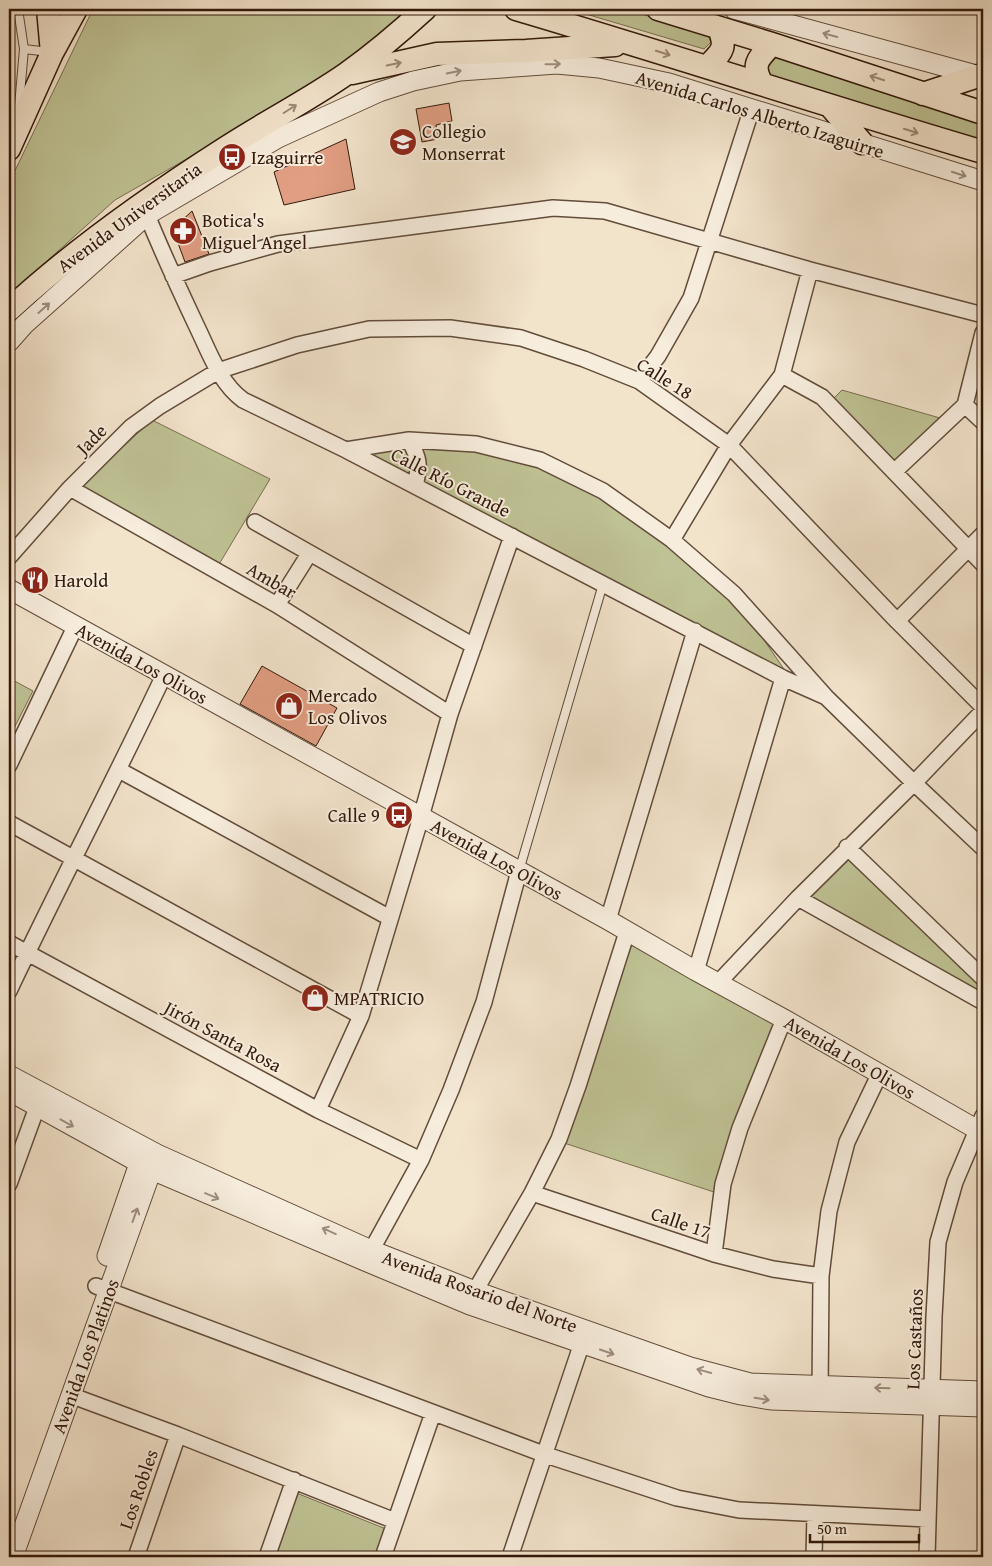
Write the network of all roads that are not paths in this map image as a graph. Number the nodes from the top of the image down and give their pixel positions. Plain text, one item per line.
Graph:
1 (18, 9) edge
2 (48, 9) edge
3 (76, 9) edge
4 (425, 9) edge
5 (516, 9) edge
6 (658, 9) edge
7 (693, 9) edge
8 (734, 9) edge
9 (715, 26) junction
10 (634, 44) junction
11 (772, 44) junction
12 (24, 49) junction
13 (526, 51) junction
14 (52, 53) junction
15 (708, 66) junction
16 (504, 67) junction
17 (346, 74) junction
18 (982, 74) edge
19 (762, 84) junction
20 (923, 94) junction
21 (831, 107) junction
22 (752, 108) junction
23 (983, 113) edge
24 (14, 127) edge
25 (272, 132) junction
26 (862, 143) junction
27 (9, 149) edge
28 (983, 152) edge
29 (983, 182) edge
30 (147, 215) junction
31 (710, 242) junction
32 (810, 270) junction
33 (173, 276) junction
34 (9, 310) edge
35 (983, 315) edge
36 (983, 333) edge
37 (9, 342) edge
38 (218, 371) junction
39 (782, 375) junction
40 (640, 381) junction
41 (965, 405) junction
42 (983, 422) edge
43 (409, 440) junction
44 (729, 445) junction
45 (346, 450) junction
46 (895, 471) junction
47 (415, 486) junction
48 (70, 488) junction
49 (254, 522) dead end
50 (983, 534) edge
51 (512, 536) junction
52 (672, 540) junction
53 (968, 548) junction
54 (309, 554) junction
55 (9, 557) edge
56 (983, 564) edge
57 (603, 584) junction
58 (9, 589) edge
59 (277, 605) junction
60 (897, 620) junction
61 (75, 627) junction
62 (695, 630) junction
63 (474, 646) junction
64 (164, 675) junction
65 (783, 678) junction
66 (826, 697) junction
67 (983, 709) edge
68 (450, 714) junction
69 (9, 764) edge
70 (119, 770) junction
71 (914, 783) junction
72 (421, 817) junction
73 (9, 823) edge
74 (847, 847) junction
75 (983, 848) edge
76 (73, 860) junction
77 (519, 871) junction
78 (798, 898) junction
79 (390, 918) junction
80 (608, 920) junction
81 (627, 932) junction
82 (9, 943) edge
83 (27, 953) junction
84 (696, 971) junction
85 (983, 978) edge
86 (719, 982) junction
87 (9, 991) edge
88 (983, 1002) edge
89 (361, 1016) junction
90 (784, 1019) junction
91 (880, 1073) junction
92 (9, 1075) edge
93 (9, 1091) edge
94 (39, 1100) junction
95 (318, 1110) junction
96 (981, 1126) edge
97 (148, 1159) junction
98 (421, 1160) junction
99 (9, 1184) edge
100 (532, 1193) junction
101 (714, 1254) junction
102 (368, 1255) junction
103 (821, 1276) junction
104 (102, 1288) junction
105 (472, 1298) junction
106 (584, 1337) junction
107 (983, 1392) edge
108 (820, 1394) junction
109 (70, 1395) junction
110 (933, 1398) junction
111 (983, 1407) edge
112 (433, 1414) junction
113 (178, 1435) junction
114 (546, 1455) junction
115 (294, 1480) junction
116 (815, 1514) junction
117 (928, 1519) junction
118 (395, 1521) junction
119 (9, 1531) edge
120 (13, 1557) edge
121 (136, 1557) edge
122 (267, 1557) edge
123 (383, 1557) edge
124 (510, 1557) edge
125 (814, 1557) edge
126 (927, 1557) edge

1 - 12 lane
2 - 14 main road
3 - 14 main road
4 - 17 main road, Avenida Universitaria
5 - 10 main road, Avenida Carlos Alberto Izaguirre
6 - 9 main road
7 - 9 main road
18 -> 8 street
9 - 11 main road
9 - 15 main road
10 - 13 main road
10 -> 15 main road, Avenida Carlos Alberto Izaguirre
11 - 19 main road
20 -> 11 main road
12 - 14 lane
12 - 24 lane
13 - 16 main road
17 -> 13 main road
14 - 24 main road
15 - 19 main road, Avenida Carlos Alberto Izaguirre
16 -> 22 street, Avenida Carlos Alberto Izaguirre
25 -> 16 street, Avenida Universitaria
25 -> 17 main road, Avenida Universitaria
18 - 20 main road
19 - 21 main road, Avenida Carlos Alberto Izaguirre
20 - 23 main road
21 - 26 main road
21 -> 28 main road, Avenida Carlos Alberto Izaguirre
22 - 26 street, Avenida Carlos Alberto Izaguirre
22 - 31 street
24 - 27 main road
25 - 30 street, Avenida Universitaria
25 - 34 main road, Avenida Universitaria
26 -> 29 street, Avenida Carlos Alberto Izaguirre
30 - 33 street, Calle Río Grande
37 -> 30 street, Avenida Universitaria
31 - 32 street
31 - 33 street
31 - 40 street
32 - 35 street
32 - 39 street
33 - 38 street, Calle Río Grande
36 - 41 street
38 - 40 street, Calle 18
38 - 45 street, Calle Río Grande
38 - 48 street, Jade
39 - 44 street
39 - 46 street
40 - 44 street, Calle 18
41 - 42 street
41 - 46 street
43 - 45 street
43 - 47 street
43 - 52 street
44 - 52 street
44 - 60 street, Calle 18
45 - 47 street, Calle Río Grande
46 - 53 street
47 - 51 street, Calle Río Grande
48 - 55 street, Jade
48 - 59 street, Ambar
49 - 54 street
50 - 53 street
51 - 57 street, Calle Río Grande
51 - 63 street
52 - 66 street
53 - 56 street
53 - 60 street
54 - 59 street
54 - 63 street
57 - 62 street, Calle Río Grande
57 - 77 lane
58 - 61 street, Avenida Los Olivos
59 - 68 street, Ambar
60 - 67 street, Calle 18
61 - 64 street, Avenida Los Olivos
61 - 69 street
62 - 65 street, Calle Río Grande
62 - 80 street
63 - 68 street
64 - 70 street
64 - 72 street, Avenida Los Olivos
65 - 66 street, Calle Río Grande
65 - 84 street
66 - 71 street
67 - 71 street
68 - 72 street
70 - 76 street
70 - 79 street
71 - 74 street
71 - 75 street
72 - 77 street, Avenida Los Olivos
72 - 79 street
73 - 76 street
74 - 78 street
74 - 85 street
76 - 83 street
76 - 89 street
77 - 80 street, Avenida Los Olivos
77 - 98 street
78 - 86 street
78 - 88 street
79 - 89 street
80 - 81 street, Avenida Los Olivos
81 - 84 street, Avenida Los Olivos
81 - 100 street
82 - 83 street, Jirón Santa Rosa
83 - 87 street
83 - 95 street, Jirón Santa Rosa
84 - 86 street, Avenida Los Olivos
86 - 90 street, Avenida Los Olivos
89 - 95 street
90 - 91 street, Avenida Los Olivos
90 - 101 street
91 - 96 street, Avenida Los Olivos
91 - 103 street
92 - 94 street, Avenida Rosario del Norte
93 - 94 street, Avenida Rosario del Norte
94 - 97 street, Avenida Rosario del Norte
94 - 99 street
95 - 98 street, Jirón Santa Rosa
96 - 110 street, Los Castaños
97 - 102 street, Avenida Rosario del Norte
97 - 104 street, Avenida Los Platinos
98 - 102 street
100 - 101 street, Calle 17
100 - 105 street
101 - 103 street, Calle 17
102 - 105 street, Avenida Rosario del Norte
103 - 108 street
104 - 109 street, Avenida Los Platinos
104 - 112 street
104 - 119 street, Avenida Los Platinos
105 - 106 street, Avenida Rosario del Norte
106 - 108 street, Avenida Rosario del Norte
106 - 114 street
107 - 110 street, Avenida Rosario del Norte
108 - 110 street, Avenida Rosario del Norte
109 - 113 street
109 - 120 street, Avenida Los Platinos
110 - 111 street, Avenida Rosario del Norte
110 - 117 street, Los Castaños
112 - 114 street
112 - 118 street
113 - 115 street
113 - 121 street, Los Robles
114 - 116 street
114 - 124 street
115 - 118 street
115 - 122 street
116 - 117 street
116 - 125 street
117 - 126 street, Los Castaños
118 - 123 street

